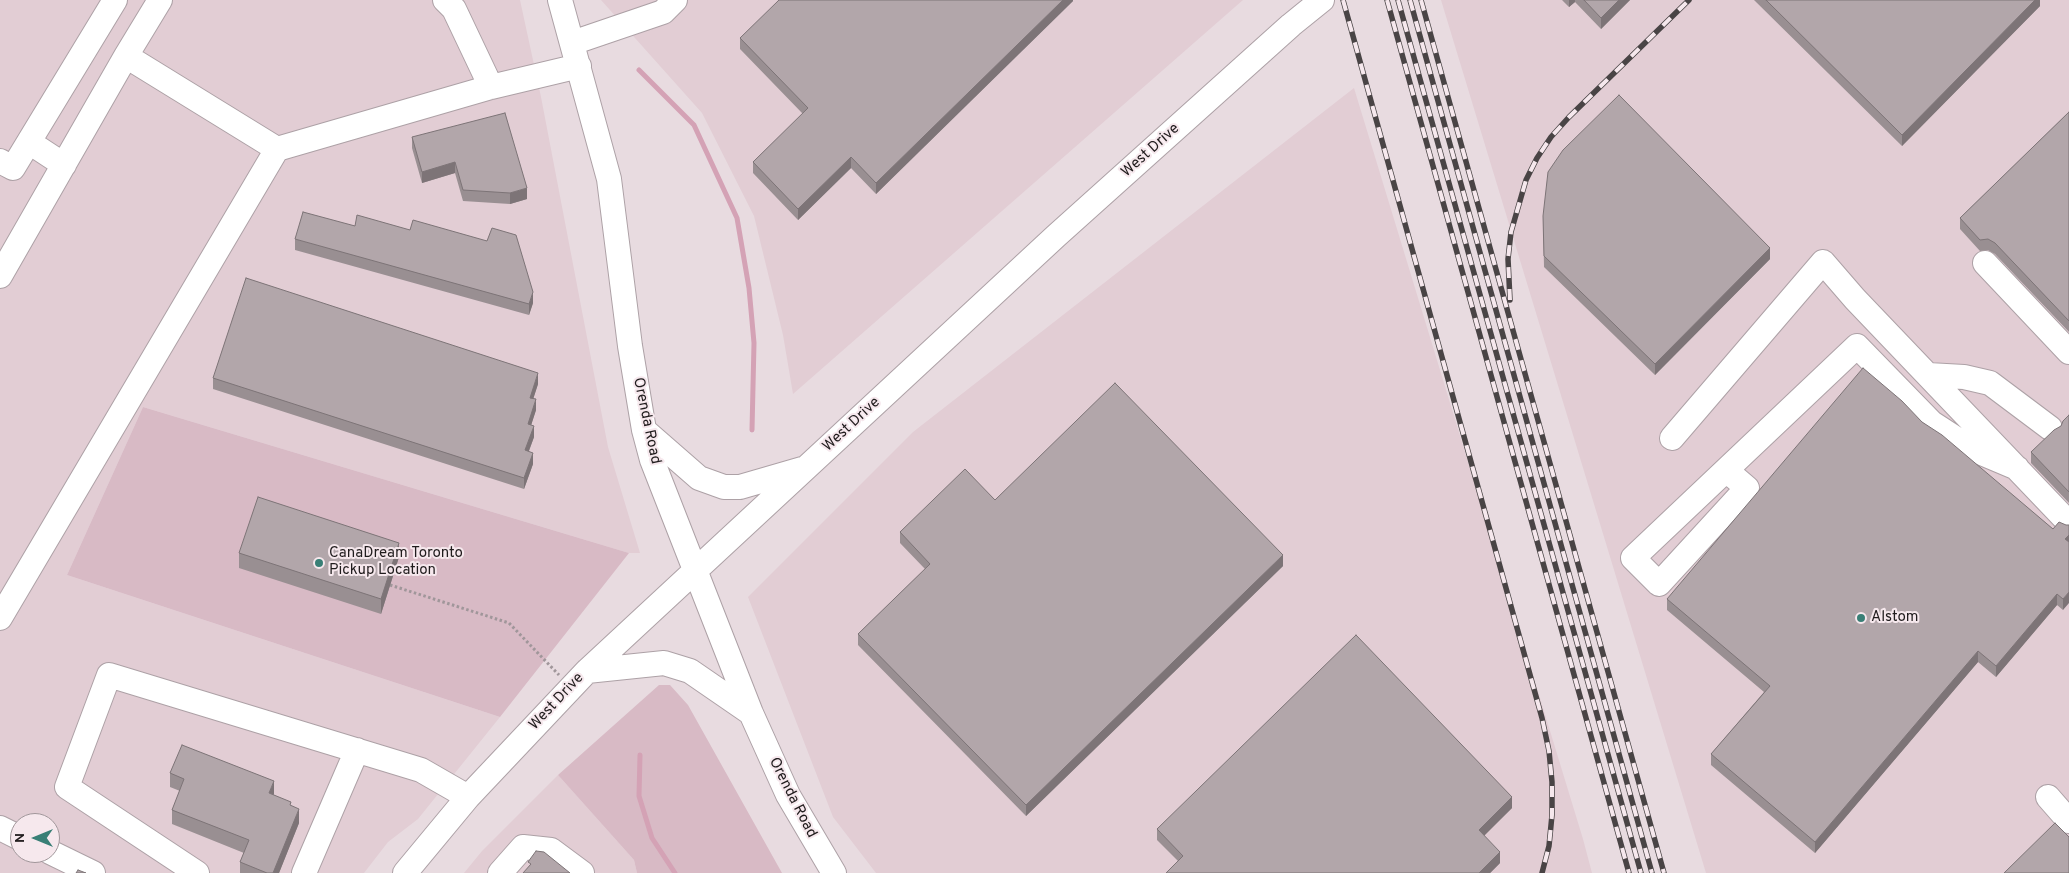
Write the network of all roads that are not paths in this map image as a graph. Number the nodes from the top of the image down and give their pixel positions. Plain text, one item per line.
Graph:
1 (115, 0) edge
2 (160, 0) edge
3 (445, 0) edge
4 (560, 0) edge
5 (676, 0) edge
6 (1322, 0) edge
7 (572, 43) junction
8 (126, 56) junction
9 (579, 66) junction
10 (492, 87) junction
11 (29, 142) junction
12 (277, 149) junction
13 (0, 161) edge
14 (64, 164) junction
15 (1985, 263) dead end
16 (0, 276) edge
17 (2069, 352) edge
18 (1928, 375) junction
19 (2050, 428) dead end
20 (644, 430) junction
21 (1672, 438) dead end
22 (806, 468) junction
23 (2017, 468) junction
24 (1726, 470) junction
25 (2069, 523) edge
26 (695, 571) junction
27 (0, 618) edge
28 (587, 671) junction
29 (751, 713) junction
30 (357, 750) junction
31 (468, 797) junction
32 (2048, 797) dead end
33 (2069, 821) edge
34 (60, 857) edge
35 (93, 873) edge
36 (197, 873) edge
37 (304, 873) edge
38 (405, 873) edge
39 (500, 873) edge
40 (582, 873) edge
41 (833, 873) edge

1 - 11 street
2 - 8 street
3 - 10 street
4 - 7 street, Orenda Road
5 - 7 street
6 - 22 street, West Drive
7 - 9 street, Orenda Road
8 - 12 street
8 - 14 street
9 - 10 street
9 - 20 street, Orenda Road
10 - 12 street
11 - 13 street
11 - 14 street
12 - 27 street
14 - 16 street
15 - 17 street
18 - 19 street
18 - 21 street
18 - 23 street
20 - 22 street
20 - 26 street, Orenda Road
22 - 26 street, West Drive
23 - 24 street
23 - 25 street
24 - 24 street
26 - 28 street, West Drive
26 - 29 street, Orenda Road
28 - 29 street
28 - 31 street, West Drive
29 - 41 street, Orenda Road
30 - 31 street
30 - 36 street
30 - 37 street
31 - 38 street, West Drive
32 - 33 street
34 - 35 street
39 - 40 street

